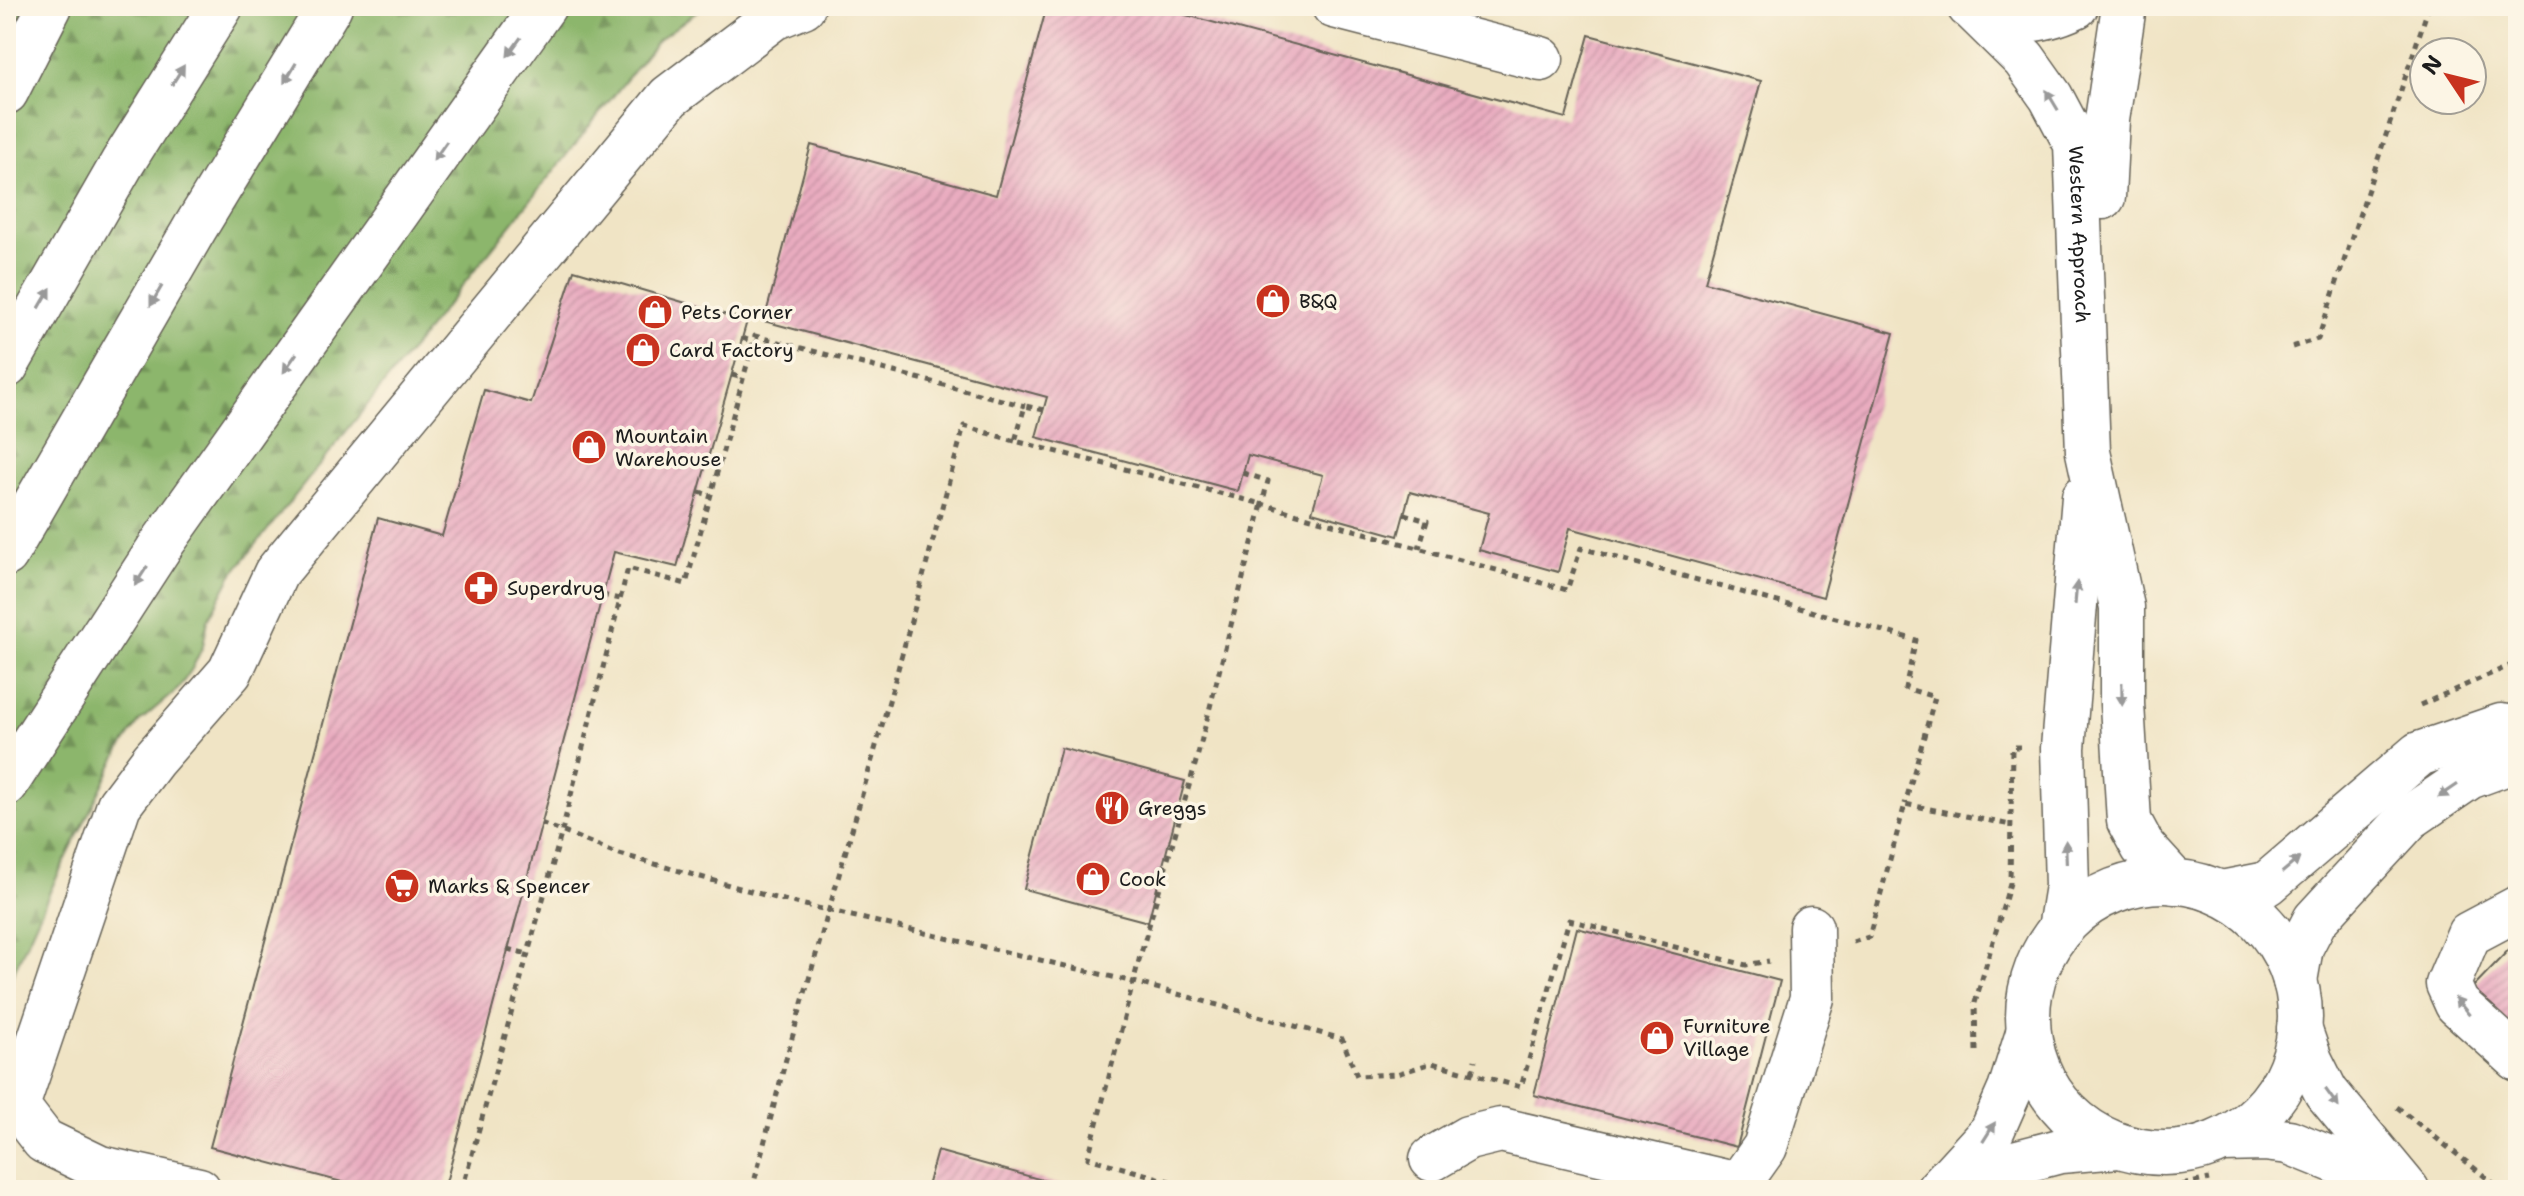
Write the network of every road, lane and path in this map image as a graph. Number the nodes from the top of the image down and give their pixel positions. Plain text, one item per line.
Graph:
1 (50, 6) edge
2 (221, 6) edge
3 (330, 6) edge
4 (544, 6) edge
5 (803, 6) edge
6 (1334, 6) edge
7 (1970, 6) edge
8 (2076, 6) edge
9 (2124, 6) edge
10 (2429, 6) edge
11 (1541, 59) dead end
12 (6, 92) edge
13 (742, 338) dead end
14 (754, 342) junction
15 (2292, 347) dead end
16 (6, 366) edge
17 (732, 375) dead end
18 (743, 378) junction
19 (1025, 406) junction
20 (1044, 410) dead end
21 (1015, 441) junction
22 (2088, 452) junction
23 (1243, 473) dead end
24 (699, 492) dead end
25 (711, 495) junction
26 (1262, 504) junction
27 (1404, 514) dead end
28 (1419, 548) junction
29 (6, 554) edge
30 (602, 595) dead end
31 (621, 600) junction
32 (2518, 728) edge
33 (2012, 747) dead end
34 (2518, 759) edge
35 (6, 784) edge
36 (1905, 804) junction
37 (541, 823) dead end
38 (2011, 825) junction
39 (562, 831) junction
40 (2175, 882) junction
41 (2221, 893) junction
42 (2518, 908) edge
43 (828, 911) junction
44 (2060, 929) junction
45 (1811, 940) junction
46 (507, 949) dead end
47 (528, 954) junction
48 (2295, 981) junction
49 (1134, 982) junction
50 (2299, 1028) junction
51 (2028, 1033) junction
52 (2518, 1059) edge
53 (1475, 1060) dead end
54 (1976, 1064) dead end
55 (1472, 1073) junction
56 (2387, 1097) dead end
57 (2223, 1140) junction
58 (2118, 1146) junction
59 (1432, 1159) dead end
60 (199, 1190) edge
61 (462, 1190) edge
62 (752, 1190) edge
63 (1201, 1190) edge
64 (1938, 1190) edge
65 (1977, 1190) edge
66 (2406, 1190) edge
67 (2502, 1190) edge

1 - 12 main road
16 -> 2 main road
3 -> 29 main road
4 -> 35 main road
5 - 60 main road
6 - 11 main road
7 - 8 main road
22 -> 7 main road, Western Approach
9 - 22 main road, Western Approach
10 - 15 path
13 - 14 path
14 - 18 path
14 - 19 path
17 - 18 path
18 - 25 path
19 - 20 path
19 - 21 path
21 - 26 path
21 - 43 path
22 -> 40 main road, Western Approach
44 -> 22 main road, Western Approach
23 - 26 path
24 - 25 path
25 - 31 path
26 - 28 path
26 - 49 path
27 - 28 path
28 - 36 path
30 - 31 path
31 - 39 path
41 -> 32 main road
33 - 38 path
34 -> 48 main road
36 - 38 path
36 - 45 path
37 - 39 path
38 - 54 path
39 - 43 path
39 - 47 path
40 - 41 main road
40 - 44 main road
41 - 48 main road
52 -> 42 main road
43 - 49 path
43 - 62 path
44 - 51 main road
45 - 55 path
45 - 59 main road
46 - 47 path
47 - 61 path
48 - 50 main road
49 - 55 path
49 - 63 path
50 - 57 main road
50 -> 66 main road
51 - 58 main road
64 -> 51 main road
53 - 55 path
56 - 67 path
57 - 58 main road
57 - 66 main road
58 - 65 main road

